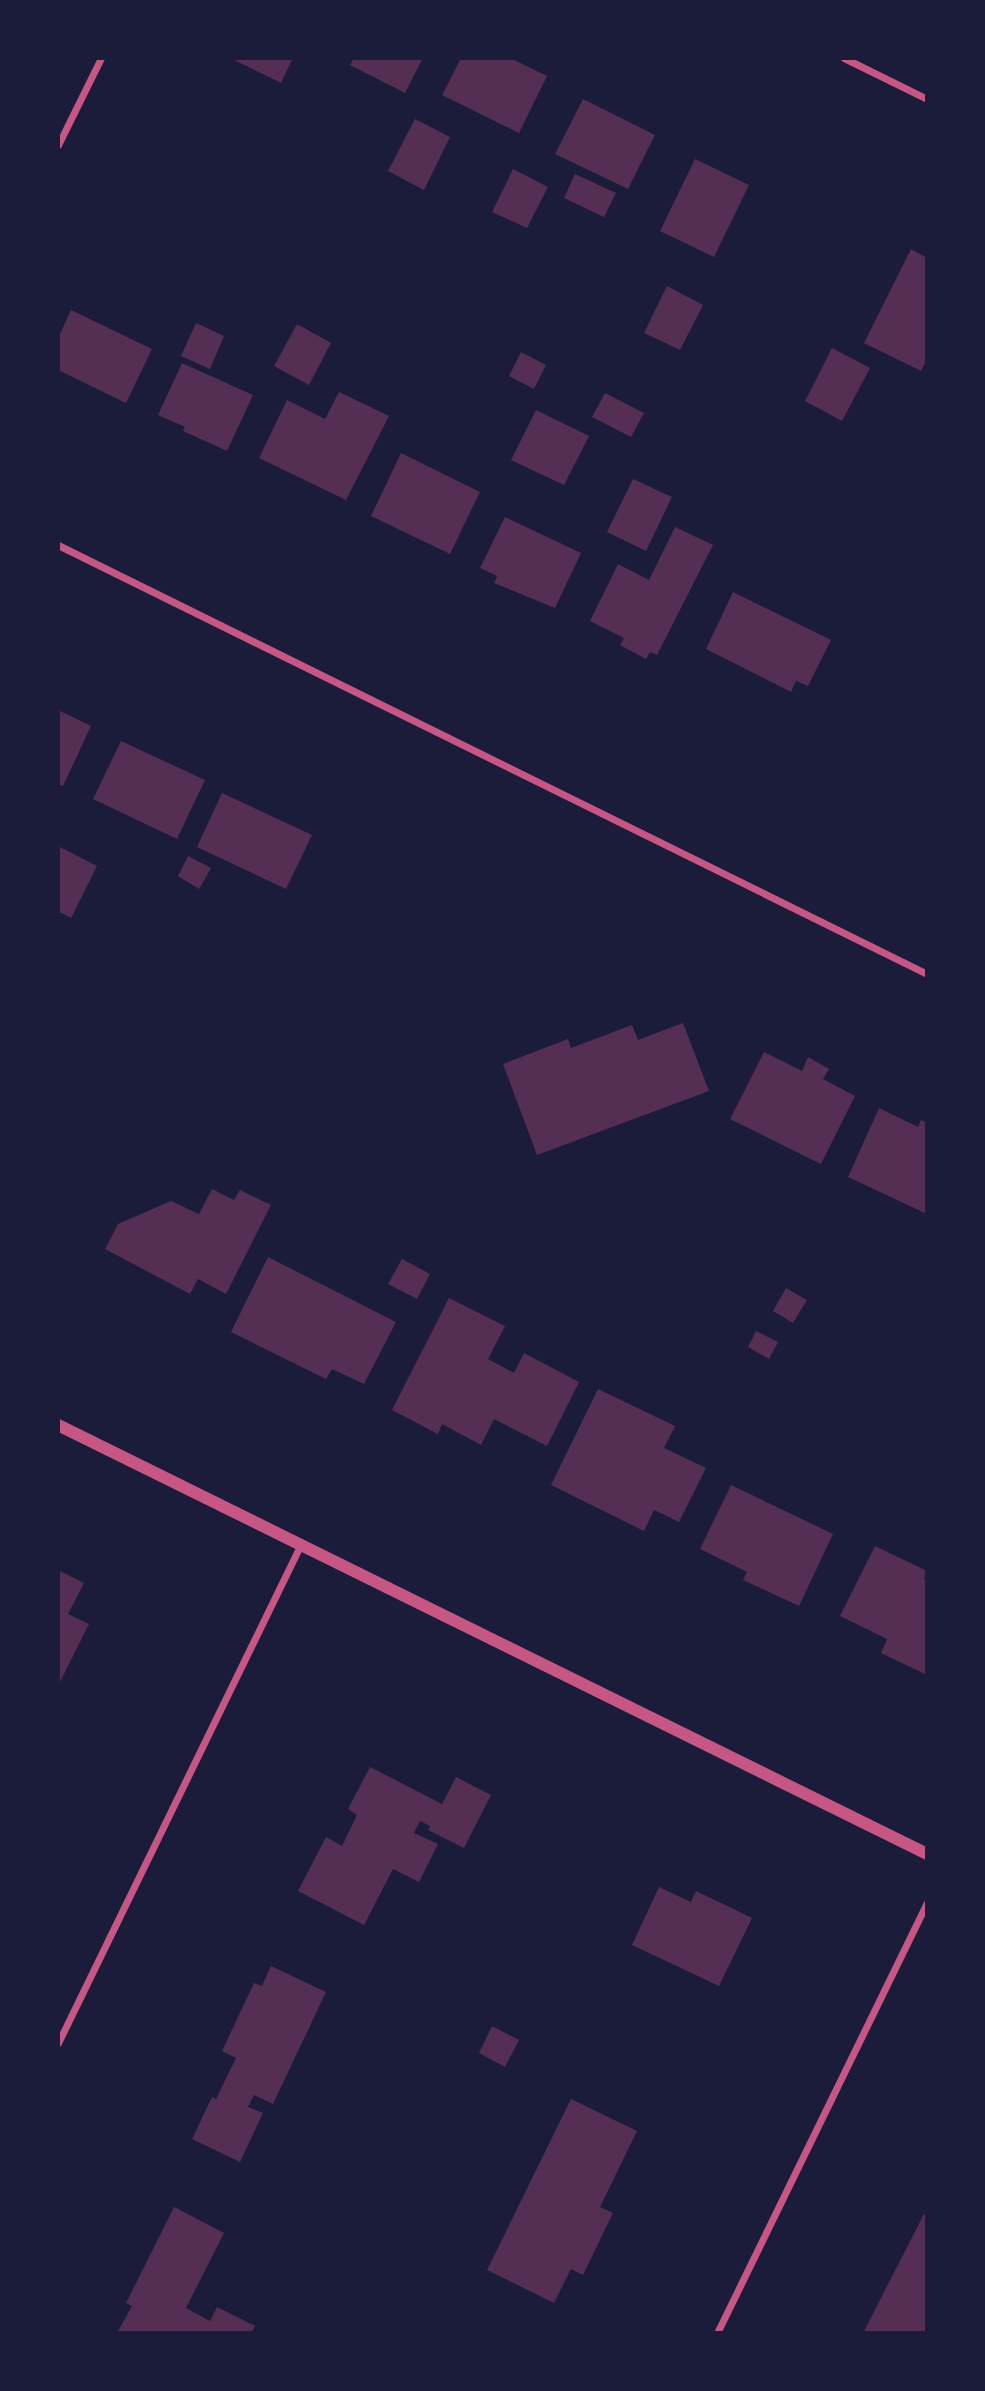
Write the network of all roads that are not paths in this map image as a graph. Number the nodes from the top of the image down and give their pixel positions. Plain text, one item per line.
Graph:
1 (100, 58) edge
2 (844, 58) edge
3 (927, 99) edge
4 (58, 145) edge
5 (58, 545) edge
6 (927, 974) edge
7 (58, 1425) edge
8 (301, 1544) junction
9 (927, 1854) edge
10 (927, 1903) edge
11 (58, 2043) edge
12 (717, 2333) edge

1 - 4 street
2 - 3 street
5 - 6 street
7 - 8 street
8 - 9 street
8 - 11 street
10 - 12 street

